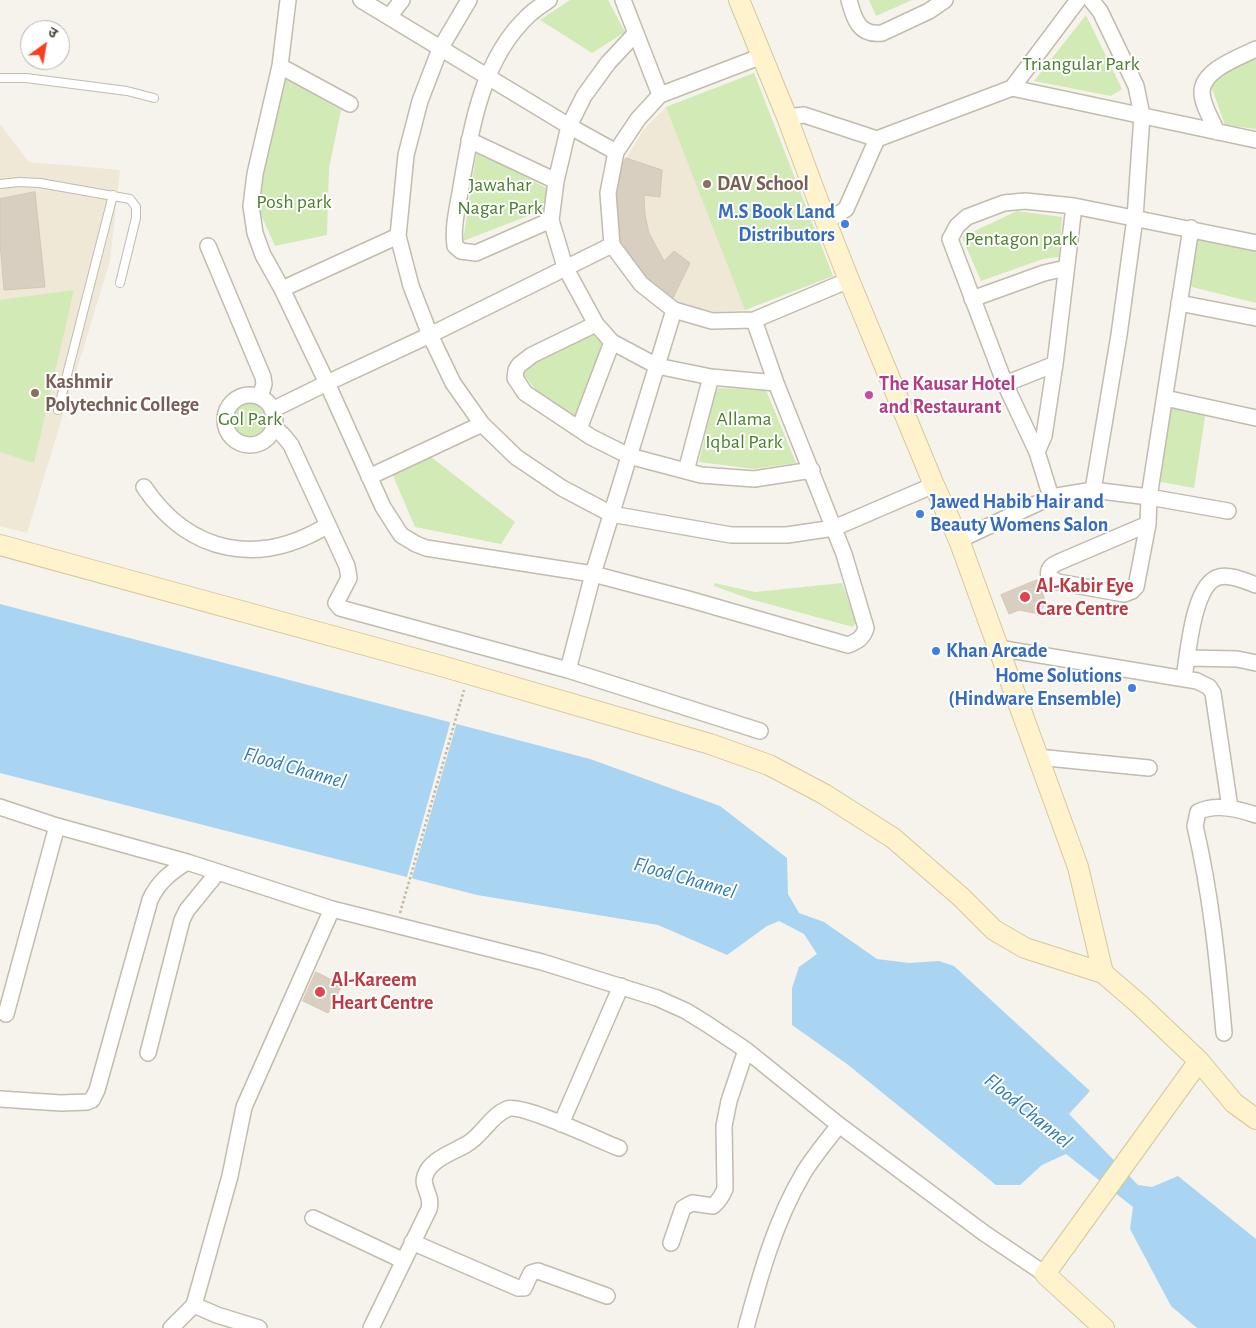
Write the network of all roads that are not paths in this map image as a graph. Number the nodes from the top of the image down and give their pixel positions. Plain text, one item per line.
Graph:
1 (288, 0) edge
2 (361, 0) edge
3 (402, 0) edge
4 (469, 0) edge
5 (549, 0) edge
6 (623, 0) edge
7 (739, 0) edge
8 (849, 0) edge
9 (945, 0) edge
10 (1078, 0) edge
11 (1091, 0) edge
12 (389, 17) junction
13 (636, 33) junction
14 (440, 48) junction
15 (1256, 49) edge
16 (762, 56) junction
17 (280, 66) junction
18 (487, 75) junction
19 (0, 78) edge
20 (1012, 88) junction
21 (660, 95) junction
22 (154, 98) dead end
23 (350, 104) dead end
24 (1142, 115) junction
25 (787, 117) junction
26 (568, 126) junction
27 (1217, 132) junction
28 (876, 139) junction
29 (469, 140) junction
30 (1256, 140) edge
31 (616, 152) junction
32 (556, 181) junction
33 (0, 184) edge
34 (113, 195) junction
35 (1074, 206) junction
36 (1135, 218) junction
37 (551, 220) junction
38 (826, 222) junction
39 (1191, 228) junction
40 (398, 236) junction
41 (1256, 243) edge
42 (612, 245) junction
43 (208, 246) dead end
44 (565, 267) junction
45 (1066, 268) junction
46 (849, 280) junction
47 (120, 283) dead end
48 (282, 289) junction
49 (972, 299) junction
50 (1179, 303) junction
51 (674, 310) junction
52 (1256, 318) edge
53 (754, 320) junction
54 (596, 324) junction
55 (430, 335) junction
56 (612, 342) junction
57 (1055, 364) junction
58 (657, 366) junction
59 (711, 377) junction
60 (327, 382) junction
61 (776, 383) junction
62 (1004, 384) junction
63 (260, 398) junction
64 (1165, 398) junction
65 (58, 410) dead end
66 (272, 410) junction
67 (1256, 418) edge
68 (482, 424) junction
69 (274, 427) junction
70 (579, 429) junction
71 (1037, 452) junction
72 (629, 456) junction
73 (812, 470) junction
74 (686, 471) junction
75 (369, 477) junction
76 (934, 485) junction
77 (144, 487) dead end
78 (1093, 490) junction
79 (1149, 497) junction
80 (1052, 498) junction
81 (1228, 511) dead end
82 (611, 514) junction
83 (1148, 524) junction
84 (328, 526) junction
85 (834, 528) junction
86 (959, 540) junction
87 (0, 545) edge
88 (593, 574) junction
89 (1256, 584) edge
90 (998, 648) junction
91 (1188, 658) junction
92 (1256, 662) edge
93 (568, 670) junction
94 (1184, 678) junction
95 (760, 731) dead end
96 (1038, 758) junction
97 (1149, 768) dead end
98 (0, 807) edge
99 (1230, 808) junction
100 (1256, 815) edge
101 (57, 826) junction
102 (187, 862) junction
103 (218, 872) junction
104 (332, 909) junction
105 (1103, 973) junction
106 (621, 986) junction
107 (6, 1014) dead end
108 (1224, 1034) dead end
109 (746, 1050) junction
110 (148, 1053) dead end
111 (1198, 1061) junction
112 (0, 1099) edge
113 (1256, 1119) edge
114 (561, 1124) junction
115 (839, 1125) junction
116 (619, 1148) dead end
117 (313, 1218) dead end
118 (412, 1242) junction
119 (671, 1244) dead end
120 (402, 1260) junction
121 (1051, 1266) junction
122 (607, 1296) dead end
123 (194, 1304) junction
124 (171, 1328) edge
125 (259, 1328) edge
126 (371, 1328) edge
127 (746, 1328) edge
128 (1104, 1328) edge

1 - 17 street
2 - 12 street
3 - 12 street
4 - 14 street
5 - 18 street
6 - 13 street
7 - 16 main road
8 - 9 street
10 - 20 street
11 - 24 street
12 - 14 street
13 - 21 street
13 - 26 street
14 - 18 street
14 - 40 street
15 - 27 street
16 - 21 street
16 - 25 main road
17 - 23 street
17 - 48 street
18 - 26 street
18 - 29 street
19 - 22 lane
20 - 24 street
20 - 28 street
21 - 31 street
24 - 27 street
24 - 36 street
25 - 28 street
25 - 38 main road
26 - 31 street
26 - 32 street
27 - 30 street
28 - 38 street
29 - 32 street
29 - 37 street
31 - 42 street
32 - 37 street
33 - 34 lane
34 - 47 lane
34 - 65 lane
35 - 36 street
35 - 45 street
35 - 49 street
36 - 39 street
36 - 78 street
37 - 44 street
38 - 46 main road
39 - 41 street
39 - 50 street
40 - 48 street
40 - 55 street
42 - 44 street
42 - 51 street
43 - 63 street
44 - 54 street
44 - 55 street
45 - 49 street
45 - 57 street
46 - 53 street
46 - 76 main road
48 - 60 street
49 - 62 street
50 - 52 street
50 - 64 street
51 - 53 street
51 - 58 street
53 - 61 street
54 - 56 street
54 - 70 street
55 - 60 street
55 - 68 street
56 - 58 street
56 - 70 street
57 - 62 street
57 - 71 street
58 - 59 street
58 - 72 street
59 - 61 street
59 - 74 street
60 - 66 street
60 - 75 street
61 - 73 street
62 - 71 street
63 - 66 street
63 - 69 street
64 - 67 street
64 - 79 street
66 - 69 street
68 - 75 street
68 - 82 street
69 - 84 street
70 - 72 street
71 - 80 street
72 - 74 street
72 - 82 street
73 - 74 street
73 - 85 street
75 - 88 street
76 - 85 street
76 - 86 main road
77 - 84 street
78 - 79 street
78 - 80 street
79 - 81 street
79 - 83 street
80 - 86 street
82 - 85 street
82 - 88 street
83 - 83 street
84 - 93 street
85 - 88 street
86 - 90 main road
87 - 105 main road
88 - 93 street
89 - 91 street
90 - 94 street
90 - 96 main road
91 - 92 street
91 - 94 street
93 - 95 street
94 - 99 street
96 - 97 street
96 - 105 main road
98 - 101 street
99 - 100 street
99 - 108 street
101 - 102 street
101 - 107 street
102 - 103 street
102 - 112 street
103 - 104 street
103 - 110 street
104 - 106 street
104 - 123 street
105 - 111 main road
106 - 109 street
106 - 114 street
109 - 115 street
109 - 119 street
111 - 113 main road
111 - 121 main road
114 - 116 street
114 - 118 street
115 - 121 street
115 - 127 street
117 - 120 street
118 - 120 street
118 - 122 street
120 - 126 street
121 - 128 main road
123 - 124 street
123 - 125 street

